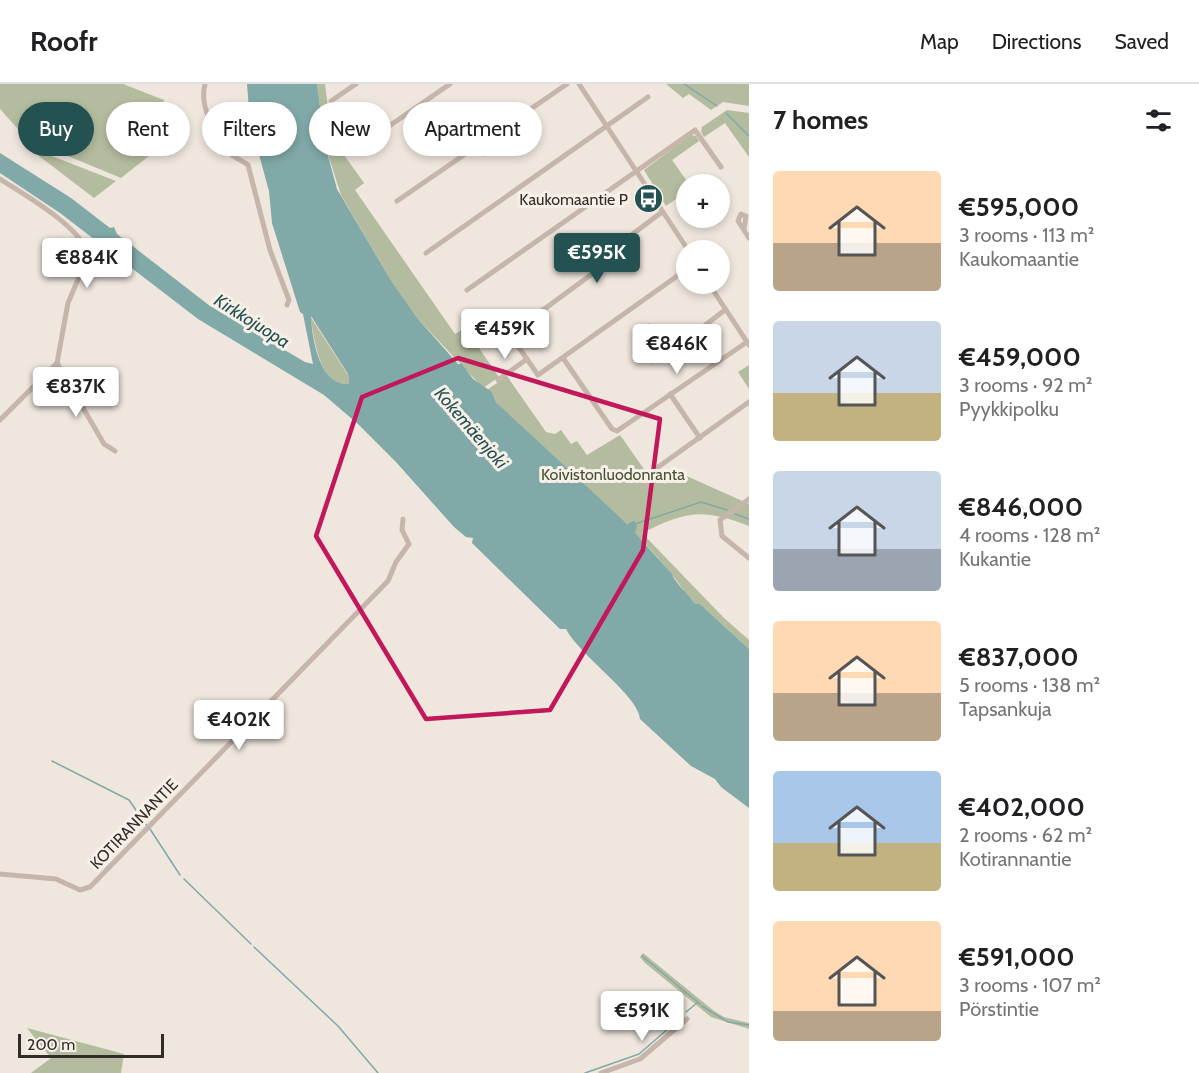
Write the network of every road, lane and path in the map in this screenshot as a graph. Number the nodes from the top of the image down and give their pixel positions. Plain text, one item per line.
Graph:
1 (205, 84) edge
2 (356, 84) edge
3 (450, 84) edge
4 (567, 84) edge
5 (589, 84) edge
6 (581, 86) edge
7 (648, 97) dead end
8 (331, 101) dead end
9 (391, 125) edge
10 (607, 126) junction
11 (721, 167) dead end
12 (635, 169) junction
13 (0, 179) edge
14 (397, 201) dead end
15 (662, 212) junction
16 (744, 230) dead end
17 (749, 238) edge
18 (681, 240) edge
19 (426, 254) dead end
20 (676, 277) edge
21 (466, 290) dead end
22 (715, 294) edge
23 (287, 304) dead end
24 (725, 310) junction
25 (748, 344) edge
26 (670, 352) dead end
27 (563, 358) junction
28 (526, 359) junction
29 (57, 363) junction
30 (498, 380) dead end
31 (670, 394) junction
32 (749, 402) edge
33 (0, 420) edge
34 (700, 438) junction
35 (115, 451) dead end
36 (647, 485) dead end
37 (749, 499) edge
38 (403, 519) dead end
39 (749, 558) edge
40 (0, 874) edge
41 (687, 1019) dead end
42 (601, 1073) edge

1 - 23 street
2 - 8 street
3 - 9 street
4 - 14 street
5 - 6 street
6 - 10 street
7 - 10 street
10 - 12 street
10 - 19 street
11 - 12 street
12 - 15 street
12 - 21 street
13 - 29 street
15 - 18 street
15 - 28 street
16 - 17 street
20 - 27 street
22 - 24 street
24 - 25 street
24 - 26 street
25 - 31 street
27 - 28 street
27 - 31 street
28 - 30 street
29 - 33 street
29 - 35 street
31 - 34 street
32 - 34 street
34 - 36 street
37 - 39 street
38 - 40 street, KOTIRANNANTIE
41 - 42 street

